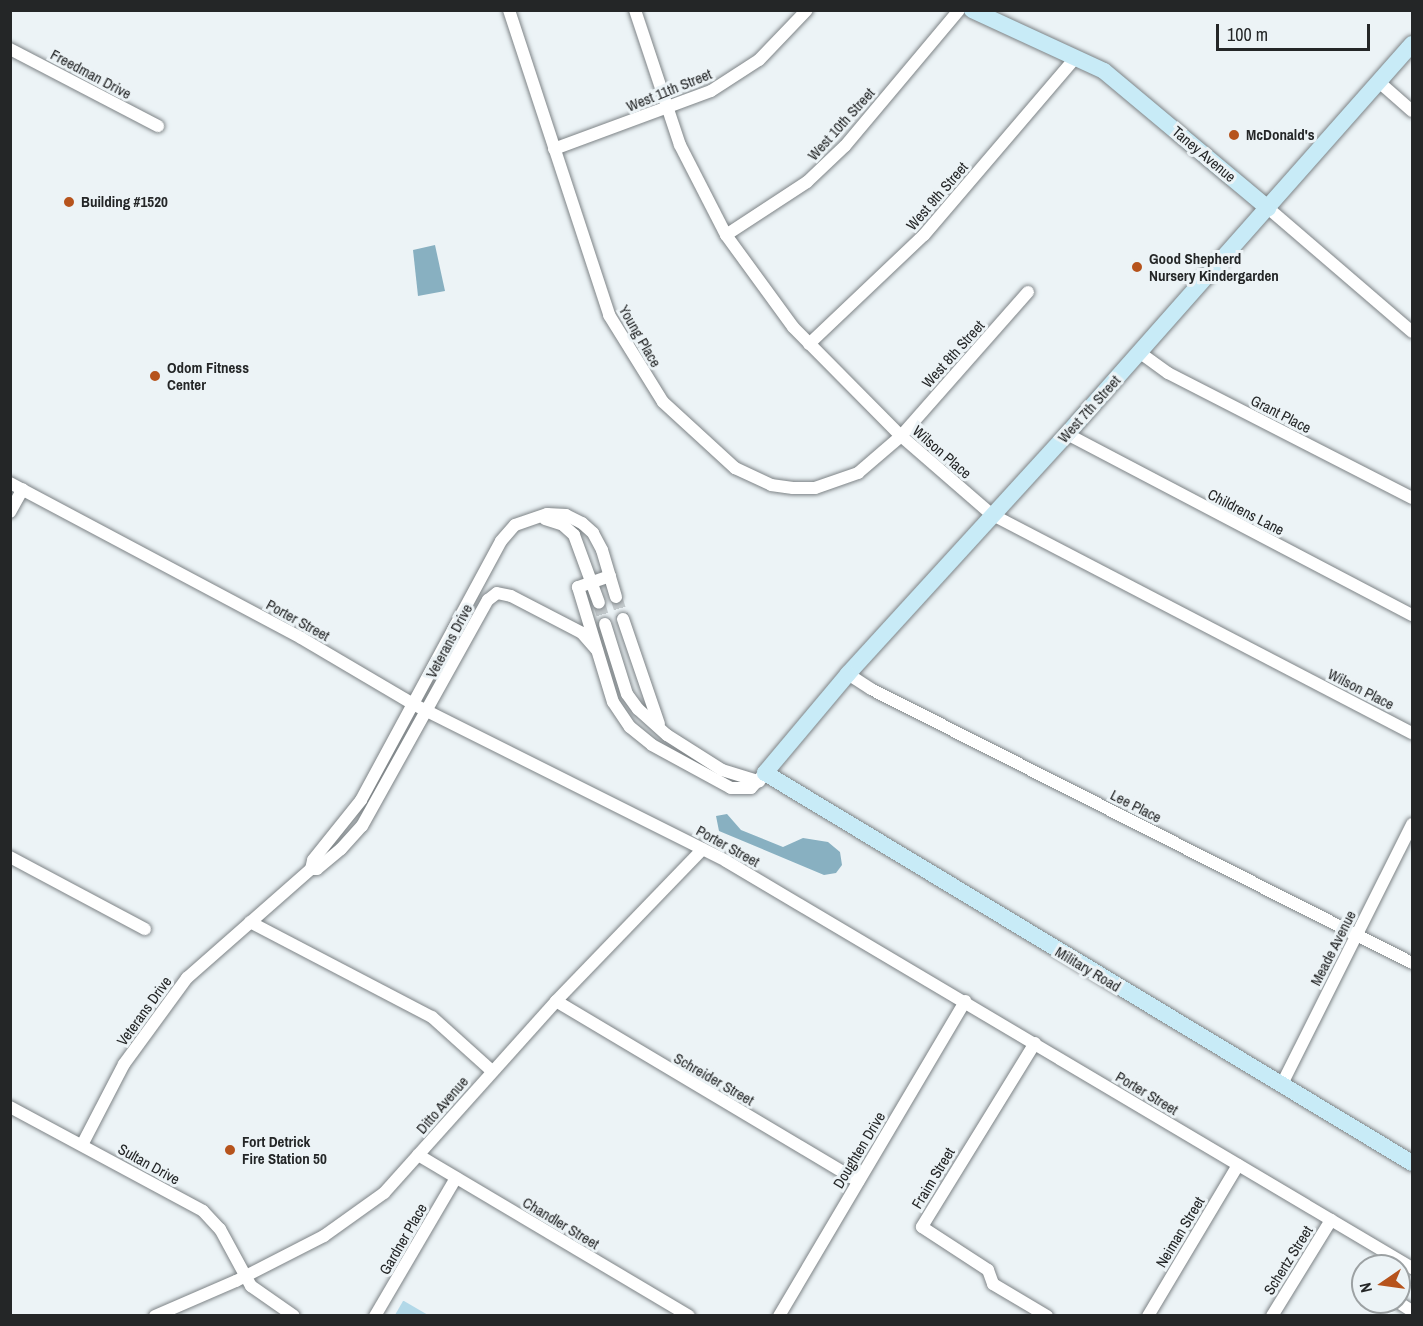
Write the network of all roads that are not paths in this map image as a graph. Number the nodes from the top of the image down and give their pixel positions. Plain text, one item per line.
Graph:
1 (509, 10) edge
2 (635, 10) edge
3 (807, 10) edge
4 (959, 10) edge
5 (972, 10) edge
6 (1413, 44) edge
7 (10, 49) edge
8 (1076, 57) junction
9 (1379, 82) junction
10 (668, 110) junction
11 (1413, 111) edge
12 (158, 126) dead end
13 (554, 149) junction
14 (1268, 208) junction
15 (726, 235) junction
16 (1028, 292) dead end
17 (1413, 332) edge
18 (809, 344) junction
19 (1139, 352) junction
20 (1067, 434) junction
21 (901, 436) junction
22 (10, 483) edge
23 (23, 489) junction
24 (1413, 498) edge
25 (10, 512) edge
26 (991, 514) junction
27 (536, 516) junction
28 (610, 576) junction
29 (593, 582) junction
30 (616, 597) tunnel mouth
31 (599, 603) tunnel mouth
32 (1413, 615) edge
33 (623, 619) tunnel mouth
34 (605, 624) tunnel mouth
35 (597, 650) junction
36 (848, 674) junction
37 (413, 704) junction
38 (427, 710) junction
39 (1413, 733) edge
40 (667, 735) junction
41 (762, 777) junction
42 (1413, 824) edge
43 (703, 849) junction
44 (10, 857) edge
45 (312, 869) junction
46 (250, 922) junction
47 (145, 929) dead end
48 (1357, 934) junction
49 (1413, 963) edge
50 (555, 1001) junction
51 (965, 1001) junction
52 (1035, 1043) junction
53 (492, 1071) junction
54 (1281, 1086) junction
55 (10, 1107) edge
56 (82, 1145) junction
57 (418, 1155) junction
58 (1413, 1163) edge
59 (1238, 1165) junction
60 (456, 1178) junction
61 (858, 1181) junction
62 (1331, 1220) junction
63 (1413, 1268) edge
64 (245, 1277) junction
65 (155, 1316) edge
66 (294, 1316) edge
67 (375, 1316) edge
68 (689, 1316) edge
69 (779, 1316) edge
70 (1047, 1316) edge
71 (1148, 1316) edge
72 (1272, 1316) edge

1 - 13 street, Young Place
2 - 10 street, Wilson Place
3 - 10 street, West 11th Street
4 - 15 street, West 10th Street
5 - 8 street, Taney Avenue
6 - 9 street, West 7th Street
7 - 12 street, Freedman Drive
8 - 14 street, Taney Avenue
8 - 18 street, West 9th Street
9 - 11 street
9 - 14 street, West 7th Street
10 - 13 street, West 11th Street
10 - 15 street, Wilson Place
13 - 21 street, Young Place
14 - 17 street, Taney Avenue
14 - 19 street, West 7th Street
15 - 18 street, Wilson Place
16 - 21 street, West 8th Street
18 - 21 street, Wilson Place
19 - 20 street, West 7th Street
19 - 24 street, Grant Place
20 - 26 street, West 7th Street
20 - 32 street, Childrens Lane
21 - 26 street, Wilson Place
22 - 23 street, Porter Street
23 - 25 street
23 - 37 street, Porter Street
26 - 36 street, West 7th Street
26 - 39 street, Wilson Place
27 - 28 street, Veterans Drive
27 - 29 street
27 - 37 street, Veterans Drive
28 - 29 street
28 - 30 street, Veterans Drive
29 - 31 street
29 - 35 street
33 - 40 street
34 - 40 street
35 - 38 street, Veterans Drive
35 - 41 street, Veterans Drive
36 - 41 street, West 7th Street
36 - 48 street, Lee Place
37 - 38 street, Porter Street
37 - 45 street, Veterans Drive
38 - 43 street, Porter Street
38 - 45 street, Veterans Drive
40 - 41 street
41 - 54 street, Military Road
42 - 48 street, Meade Avenue
43 - 50 street, Ditto Avenue
43 - 51 street, Porter Street
44 - 47 street
45 - 46 street, Veterans Drive
46 - 53 street
46 - 56 street, Veterans Drive
48 - 49 street, Lee Place
48 - 54 street, Meade Avenue
50 - 53 street, Ditto Avenue
50 - 61 street, Schreider Street
51 - 52 street, Porter Street
51 - 61 street, Doughten Drive
52 - 59 street, Porter Street
52 - 70 street, Fraim Street
53 - 57 street, Ditto Avenue
54 - 58 street, Military Road
55 - 56 street, Sultan Drive
56 - 64 street, Sultan Drive
57 - 60 street, Chandler Street
57 - 64 street, Ditto Avenue
59 - 62 street, Porter Street
59 - 71 street, Neiman Street
60 - 67 street, Gardner Place
60 - 68 street, Chandler Street
61 - 69 street, Doughten Drive
62 - 63 street, Porter Street
62 - 72 street, Schertz Street
64 - 65 street, Ditto Avenue
64 - 66 street, Sultan Drive

